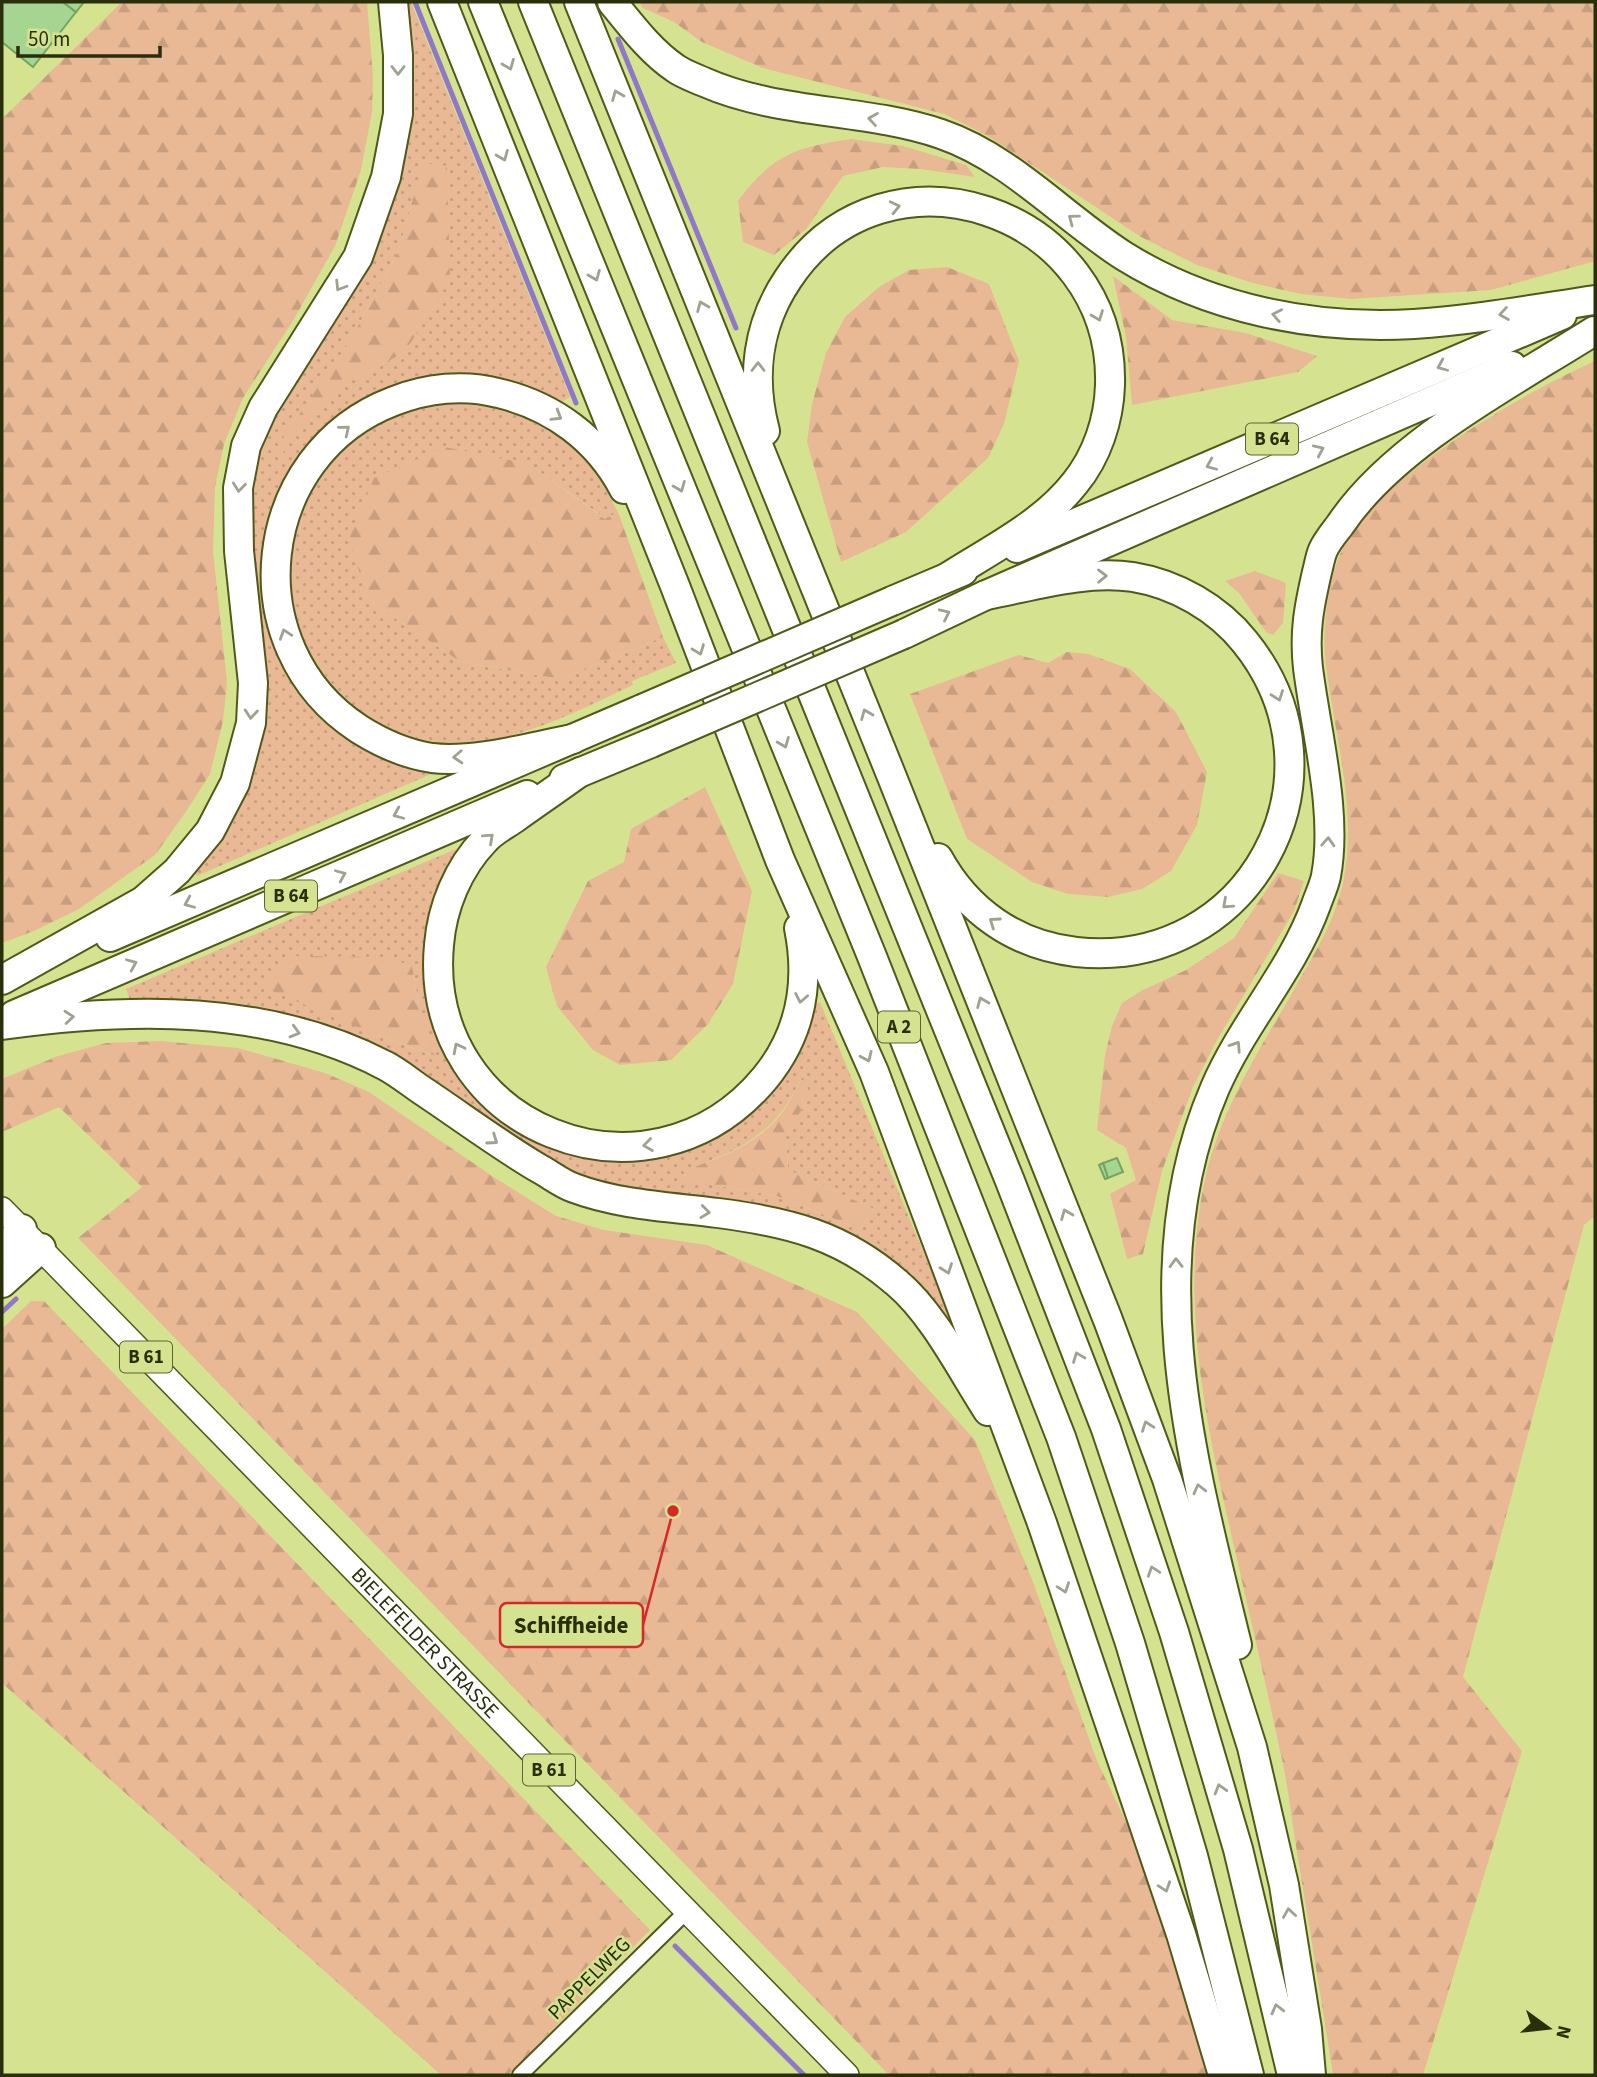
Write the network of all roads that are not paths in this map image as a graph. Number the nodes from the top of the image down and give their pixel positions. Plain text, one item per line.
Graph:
1 (393, 2) edge
2 (442, 2) edge
3 (483, 2) edge
4 (533, 2) edge
5 (579, 2) edge
6 (612, 2) edge
7 (1595, 301) edge
8 (1595, 330) edge
9 (782, 506) junction
10 (948, 577) junction
11 (675, 586) junction
12 (986, 595) junction
13 (573, 738) junction
14 (580, 772) junction
15 (892, 777) junction
16 (780, 860) junction
17 (2, 982) edge
18 (2, 1020) edge
19 (2, 1025) edge
20 (22, 1229) edge
21 (2, 1249) edge
22 (2, 1283) edge
23 (1042, 1523) junction
24 (1251, 1747) junction
25 (687, 1911) junction
26 (520, 2075) edge
27 (847, 2075) edge
28 (1223, 2075) edge
29 (1249, 2075) edge
30 (1292, 2075) edge
31 (1311, 2075) edge

1 -> 17 highway
2 -> 11 highway
3 -> 29 highway, A 2
30 -> 4 highway, A 2
9 -> 5 highway
7 -> 6 highway
7 -> 10 highway, B 64
12 -> 8 highway, B 64
24 -> 8 highway
9 -> 10 highway
15 -> 9 highway
10 - 13 highway, B 64, bridge
13 -> 11 highway
11 -> 16 highway
14 -> 12 highway, B 64, bridge
12 -> 15 highway
13 -> 17 highway, B 64
16 -> 14 highway
18 -> 14 highway, B 64
24 -> 15 highway
16 -> 23 highway
19 -> 23 highway
20 - 21 highway
20 - 22 highway
20 - 25 main road, BIELEFELDER STRASSE / B 61
23 -> 28 highway
31 -> 24 highway
25 - 26 street, PAPPELWEG
25 - 27 main road, BIELEFELDER STRASSE / B 61

